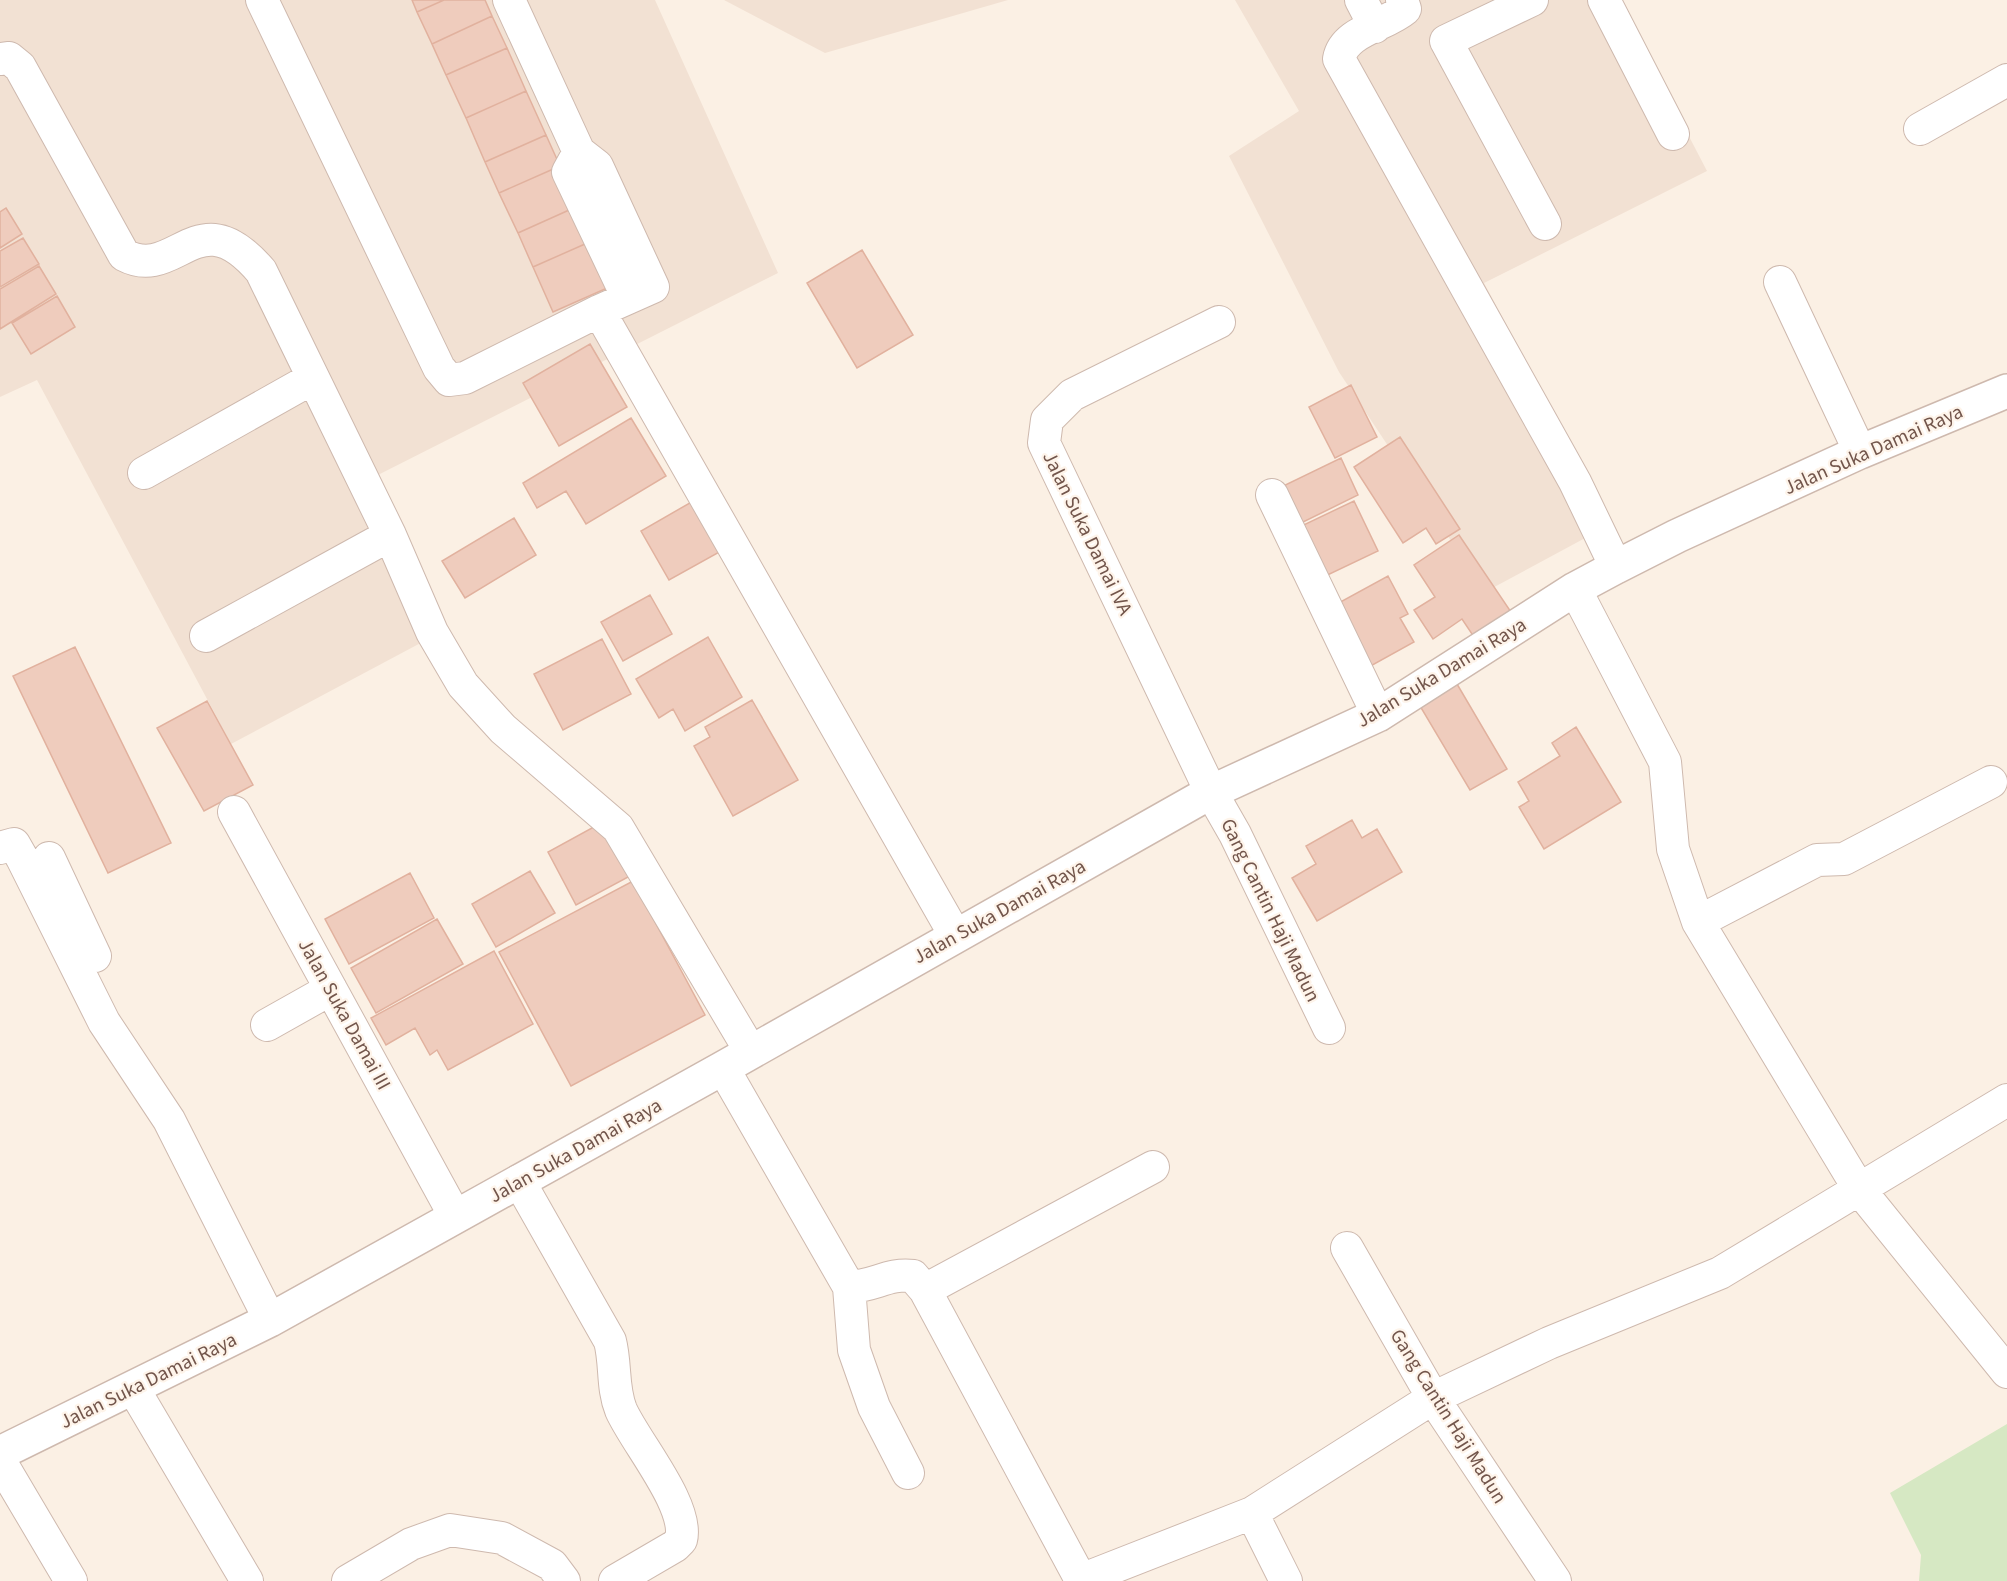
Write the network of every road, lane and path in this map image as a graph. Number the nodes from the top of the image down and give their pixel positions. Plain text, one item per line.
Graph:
1 (262, 0) edge
2 (509, 0) edge
3 (1361, 0) edge
4 (1402, 0) edge
5 (1532, 0) edge
6 (1604, 0) edge
7 (1375, 27) junction
8 (0, 59) edge
9 (2007, 80) edge
10 (1920, 129) dead end
11 (1673, 134) dead end
12 (1545, 224) dead end
13 (1780, 282) dead end
14 (599, 311) junction
15 (1219, 322) dead end
16 (313, 378) junction
17 (2007, 391) edge
18 (1860, 452) junction
19 (144, 472) dead end
20 (1272, 495) dead end
21 (390, 534) junction
22 (1616, 567) junction
23 (1575, 589) junction
24 (206, 636) dead end
25 (1378, 715) junction
26 (1991, 782) dead end
27 (1211, 792) junction
28 (234, 812) dead end
29 (0, 849) edge
30 (49, 858) dead end
31 (1698, 922) junction
32 (955, 935) junction
33 (331, 989) junction
34 (267, 1025) dead end
35 (1329, 1028) dead end
36 (751, 1052) junction
37 (723, 1068) junction
38 (2007, 1100) edge
39 (1153, 1167) dead end
40 (519, 1181) junction
41 (1860, 1189) junction
42 (455, 1216) junction
43 (1347, 1248) dead end
44 (849, 1287) junction
45 (925, 1290) junction
46 (277, 1315) junction
47 (2007, 1372) edge
48 (133, 1388) junction
49 (1433, 1398) junction
50 (0, 1453) edge
51 (0, 1461) edge
52 (908, 1473) dead end
53 (1252, 1513) junction
54 (665, 1568) edge
55 (71, 1581) edge
56 (247, 1581) edge
57 (348, 1581) edge
58 (564, 1581) edge
59 (615, 1581) edge
60 (1286, 1581) edge
61 (1555, 1581) edge

1 - 14 street
2 - 14 street
3 - 7 street
4 - 7 street
5 - 12 street
6 - 11 street
7 - 22 street
8 - 16 street
9 - 10 street
13 - 18 street
14 - 32 street
15 - 27 street, Jalan Suka Damai IVA
16 - 19 street
16 - 21 street
17 - 18 street, Jalan Suka Damai Raya
18 - 22 street, Jalan Suka Damai Raya
20 - 25 street
21 - 24 street
21 - 36 street
22 - 23 street, Jalan Suka Damai Raya
23 - 25 street, Jalan Suka Damai Raya
23 - 31 street
25 - 27 street, Jalan Suka Damai Raya
26 - 31 street
27 - 32 street, Jalan Suka Damai Raya
27 - 35 street, Gang Cantin Haji Madun
28 - 33 street, Jalan Suka Damai III
29 - 46 street
30 - 46 street
31 - 41 street
32 - 36 street, Jalan Suka Damai Raya
33 - 34 street
33 - 42 street, Jalan Suka Damai III
36 - 37 street, Jalan Suka Damai Raya
37 - 40 street, Jalan Suka Damai Raya
37 - 44 street
38 - 41 street
39 - 45 street
40 - 42 street, Jalan Suka Damai Raya
40 - 54 street
41 - 47 street
41 - 49 street
42 - 46 street, Jalan Suka Damai Raya
43 - 49 street, Gang Cantin Haji Madun
44 - 45 street
44 - 52 street
45 - 53 street
46 - 48 street, Jalan Suka Damai Raya
48 - 50 street, Jalan Suka Damai Raya
48 - 56 street
49 - 53 street
49 - 61 street, Gang Cantin Haji Madun
51 - 55 street
53 - 60 street
54 - 59 street
57 - 58 street

